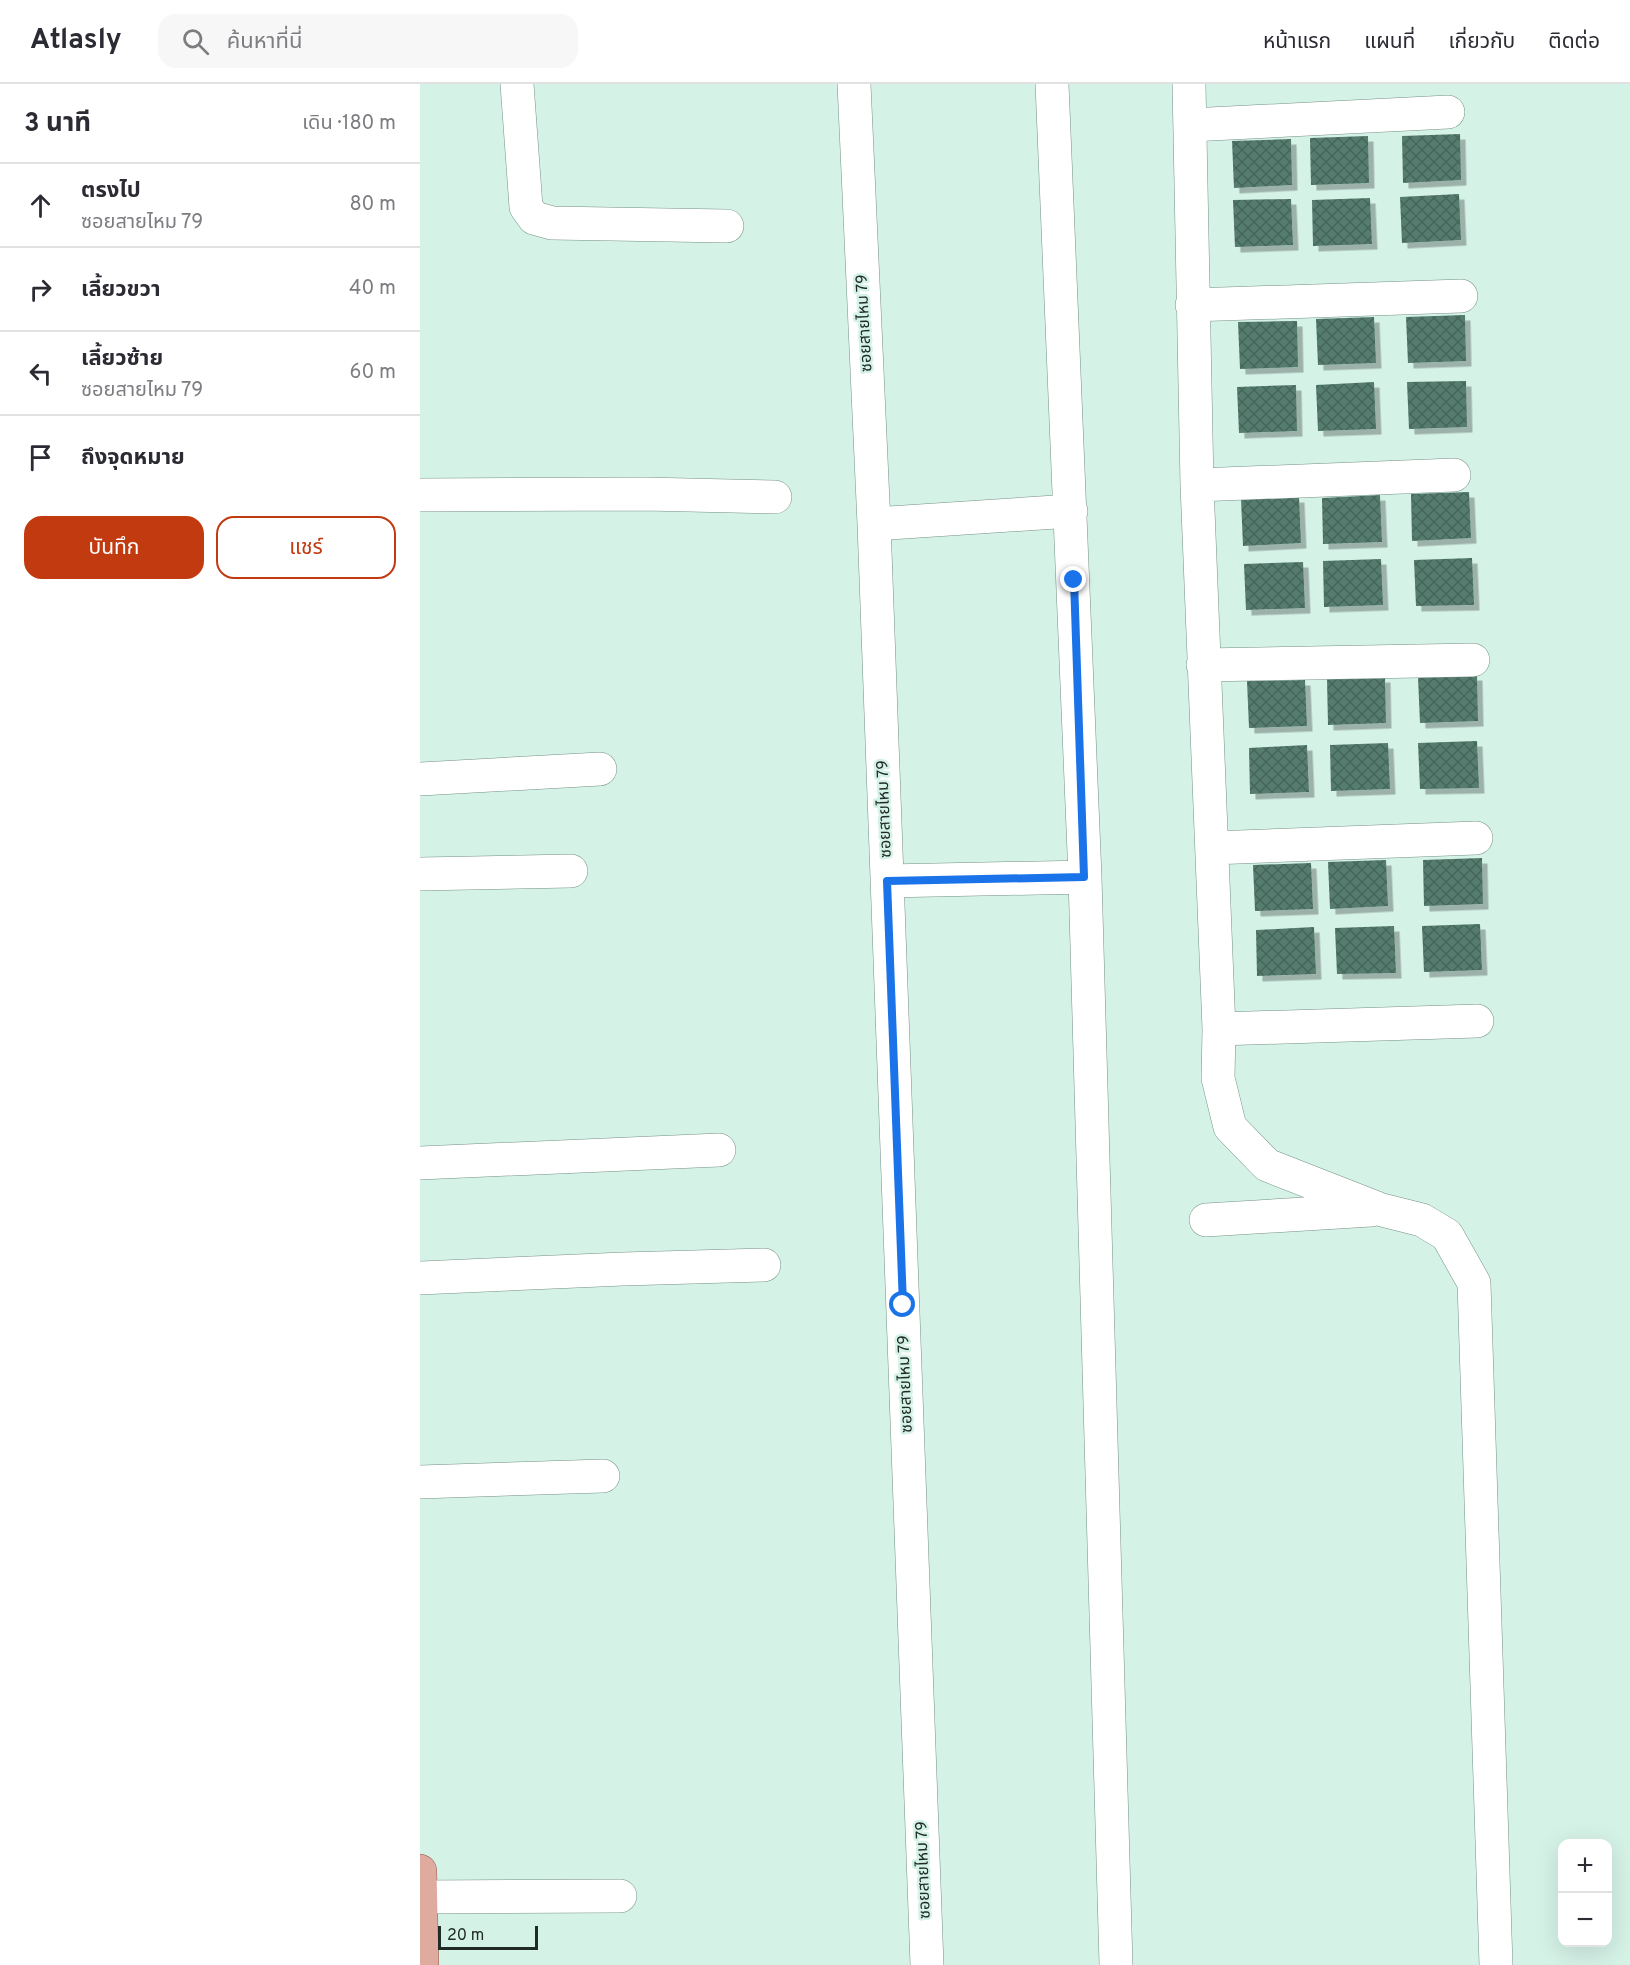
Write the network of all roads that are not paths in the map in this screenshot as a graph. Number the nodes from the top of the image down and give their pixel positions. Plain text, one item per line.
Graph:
1 (517, 84) edge
2 (855, 84) edge
3 (1052, 84) edge
4 (1189, 84) edge
5 (1448, 112) dead end
6 (1190, 125) junction
7 (727, 226) dead end
8 (1461, 296) dead end
9 (1192, 305) junction
10 (1454, 475) dead end
11 (1197, 485) junction
12 (420, 495) edge
13 (775, 496) dead end
14 (1071, 511) junction
15 (874, 524) junction
16 (1473, 660) dead end
17 (1203, 665) junction
18 (600, 769) dead end
19 (420, 779) edge
20 (1476, 838) dead end
21 (1212, 848) junction
22 (571, 871) dead end
23 (420, 874) edge
24 (1084, 877) junction
25 (887, 881) junction
26 (1477, 1021) dead end
27 (1219, 1029) junction
28 (719, 1150) dead end
29 (420, 1163) edge
30 (1382, 1210) junction
31 (1206, 1220) dead end
32 (764, 1265) dead end
33 (420, 1278) edge
34 (603, 1476) dead end
35 (420, 1482) edge
36 (420, 1871) edge
37 (620, 1896) dead end
38 (420, 1897) edge
39 (422, 1965) edge
40 (927, 1965) edge
41 (1116, 1965) edge
42 (1496, 1965) edge

1 - 7 street
2 - 15 street, ซอยสายไหม 79
3 - 14 street
4 - 6 street
5 - 6 street
6 - 9 street
8 - 9 street
9 - 11 street
10 - 11 street
11 - 17 street
12 - 13 street
14 - 15 street
14 - 24 street
15 - 25 street, ซอยสายไหม 79
16 - 17 street
17 - 21 street
18 - 19 street
20 - 21 street
21 - 27 street
22 - 23 street
24 - 25 street
24 - 41 street
25 - 40 street, ซอยสายไหม 79
26 - 27 street
27 - 30 street
28 - 29 street
30 - 31 street
30 - 42 street
32 - 33 street
34 - 35 street
36 - 38 main road
37 - 38 street
38 - 39 main road

